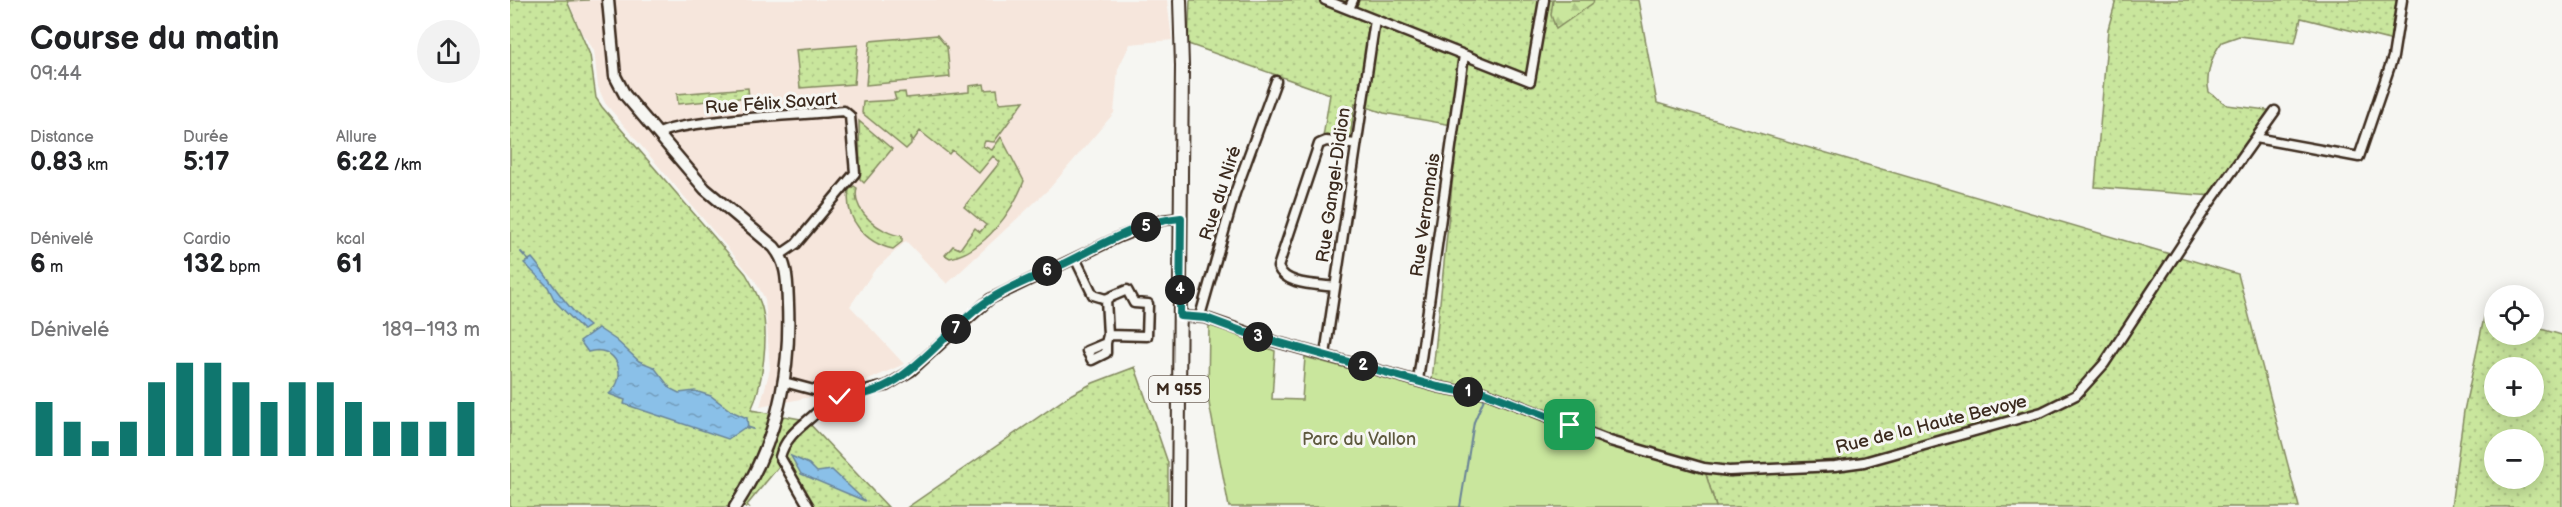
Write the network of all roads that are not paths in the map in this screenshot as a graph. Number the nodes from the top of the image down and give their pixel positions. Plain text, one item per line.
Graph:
1 (608, 0) edge
2 (1180, 0) edge
3 (1325, 0) edge
4 (1353, 0) edge
5 (1544, 0) edge
6 (2402, 0) edge
7 (1349, 9) junction
8 (1375, 20) junction
9 (1464, 55) junction
10 (1276, 81) dead end
11 (2275, 111) dead end
12 (658, 134) junction
13 (2256, 138) junction
14 (1356, 144) junction
15 (1181, 218) junction
16 (780, 255) junction
17 (1075, 258) junction
18 (1335, 287) junction
19 (1106, 298) junction
20 (1180, 316) junction
21 (1200, 316) junction
22 (1325, 355) junction
23 (1418, 380) junction
24 (784, 382) junction
25 (830, 394) junction
26 (735, 507) edge
27 (809, 507) edge
28 (1178, 507) edge

1 - 12 street
2 - 15 main road, M 955
3 - 7 street
4 - 7 street
5 - 9 street
6 - 13 street
7 - 8 street
8 - 9 street
8 - 14 street, Rue Gangel-Didion
9 - 23 street, Rue Verronnais
10 - 21 street, Rue du Niré
11 - 13 street, Rue de la Haute Bevoye
12 - 16 street
12 - 16 street, Rue Félix Savart
13 - 23 street, Rue de la Haute Bevoye
14 - 18 street, Rue Gangel-Didion
14 - 18 street
15 - 17 street
15 - 20 main road, M 955
16 - 24 street
17 - 19 street
17 - 25 street
18 - 22 street, Rue Gangel-Didion
19 - 19 street
20 - 21 street, Rue de la Haute Bevoye
20 - 28 main road, M 955
21 - 22 street, Rue de la Haute Bevoye
22 - 23 street, Rue de la Haute Bevoye
24 - 25 street
24 - 26 street
25 - 27 street

